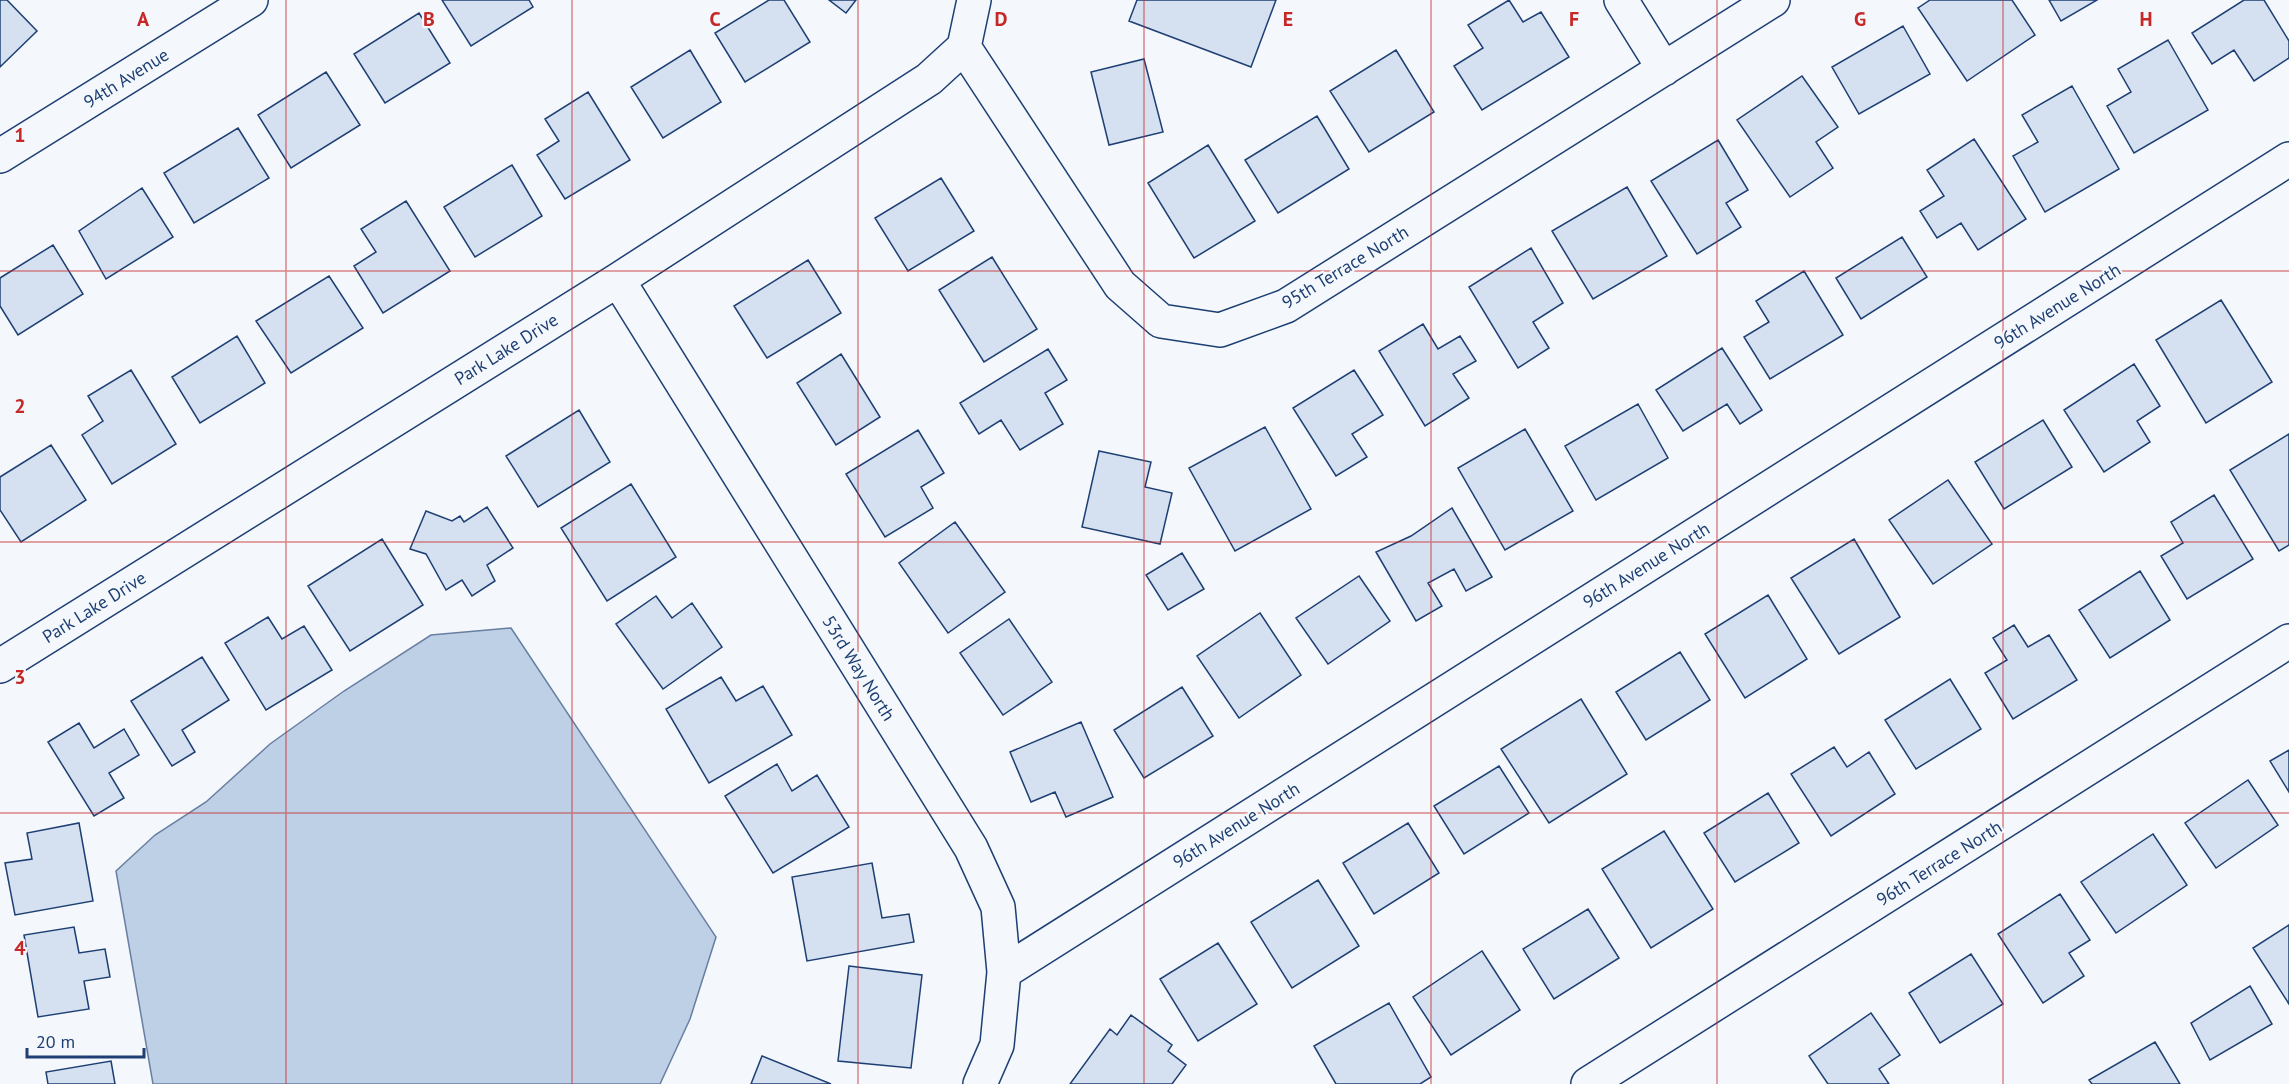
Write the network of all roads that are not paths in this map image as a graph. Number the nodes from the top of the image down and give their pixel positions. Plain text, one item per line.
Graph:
1 (251, 0) edge
2 (974, 0) edge
3 (1621, 0) edge
4 (1773, 0) edge
5 (964, 46) junction
6 (1664, 69) junction
7 (0, 156) edge
8 (2289, 159) edge
9 (618, 280) junction
10 (2289, 641) edge
11 (0, 666) edge
12 (1004, 972) junction
13 (980, 1084) edge
14 (1588, 1084) edge

1 - 7 street, 94th Avenue
2 - 5 street
3 - 6 street
4 - 6 street, 95th Terrace North
5 - 6 street, 95th Terrace North
5 - 9 street, Park Lake Drive
8 - 12 street, 96th Avenue North
9 - 11 street, Park Lake Drive
9 - 12 street, 53rd Way North
10 - 14 street, 96th Terrace North
12 - 13 street, 53rd Way North

